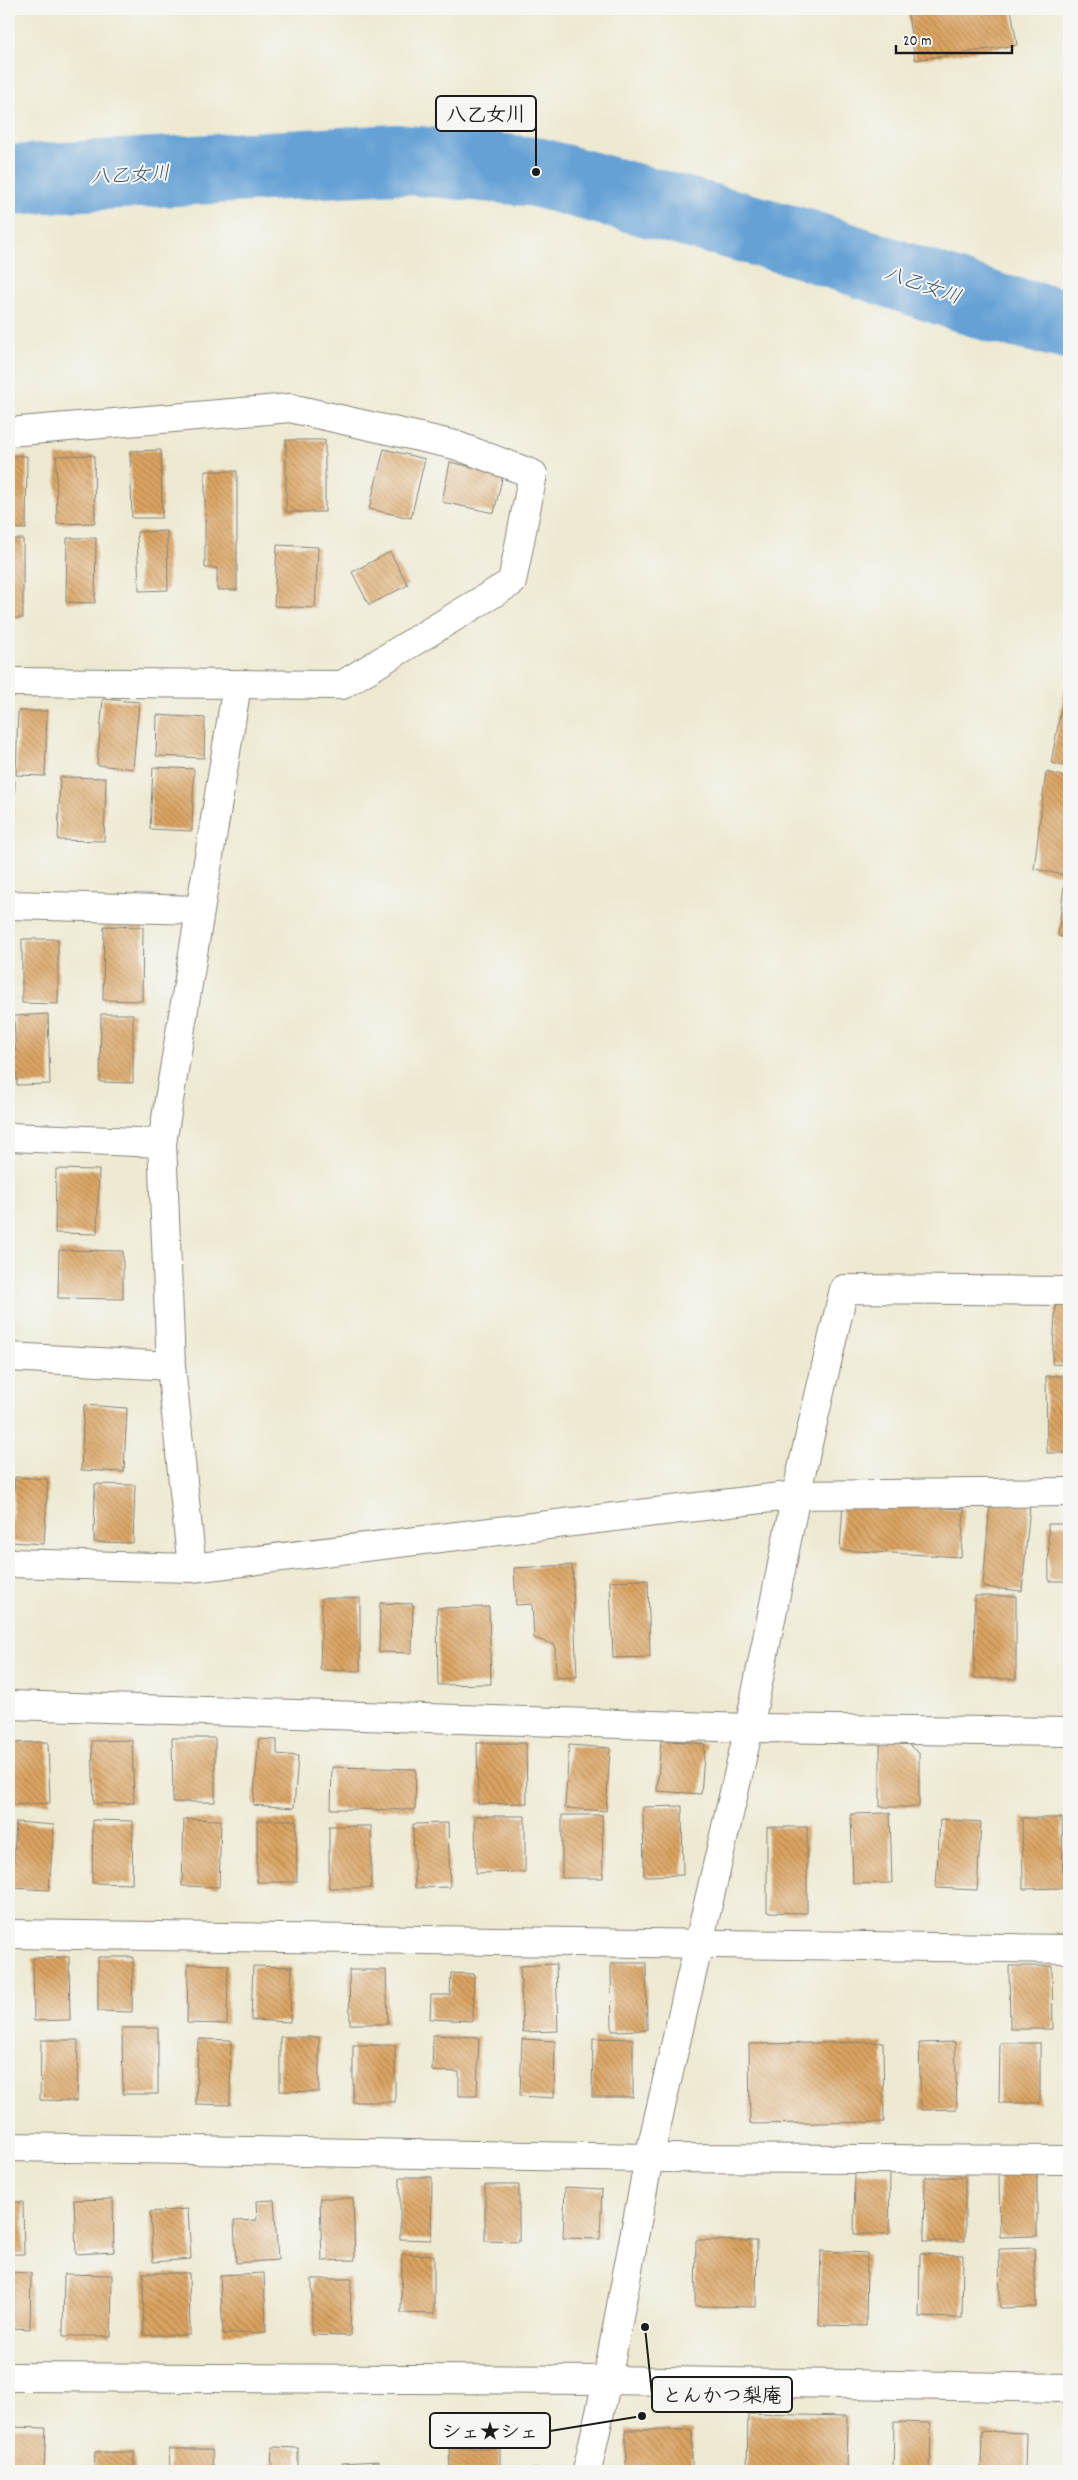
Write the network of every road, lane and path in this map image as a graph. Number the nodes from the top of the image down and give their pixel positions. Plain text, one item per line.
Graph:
1 (9, 432) edge
2 (9, 682) edge
3 (238, 685) junction
4 (9, 905) edge
5 (200, 910) junction
6 (9, 1137) edge
7 (162, 1143) junction
8 (1069, 1291) edge
9 (9, 1357) edge
10 (171, 1366) junction
11 (1069, 1492) edge
12 (796, 1495) junction
13 (9, 1563) edge
14 (192, 1568) junction
15 (9, 1705) edge
16 (749, 1728) junction
17 (1069, 1732) edge
18 (9, 1934) edge
19 (698, 1943) junction
20 (1069, 1949) edge
21 (9, 2148) edge
22 (649, 2158) junction
23 (1069, 2160) edge
24 (9, 2376) edge
25 (608, 2380) junction
26 (1069, 2388) edge
27 (587, 2471) edge

1 - 3 street
2 - 3 street
3 - 5 street
4 - 5 street
5 - 7 street
6 - 7 street
7 - 10 street
8 - 12 street
9 - 10 street
10 - 14 street
11 - 12 street
12 - 14 street
12 - 16 street
13 - 14 street
15 - 16 street
16 - 17 street
16 - 19 street
18 - 19 street
19 - 20 street
19 - 22 street
21 - 22 street
22 - 23 street
22 - 25 street
24 - 25 street
25 - 26 street
25 - 27 street

